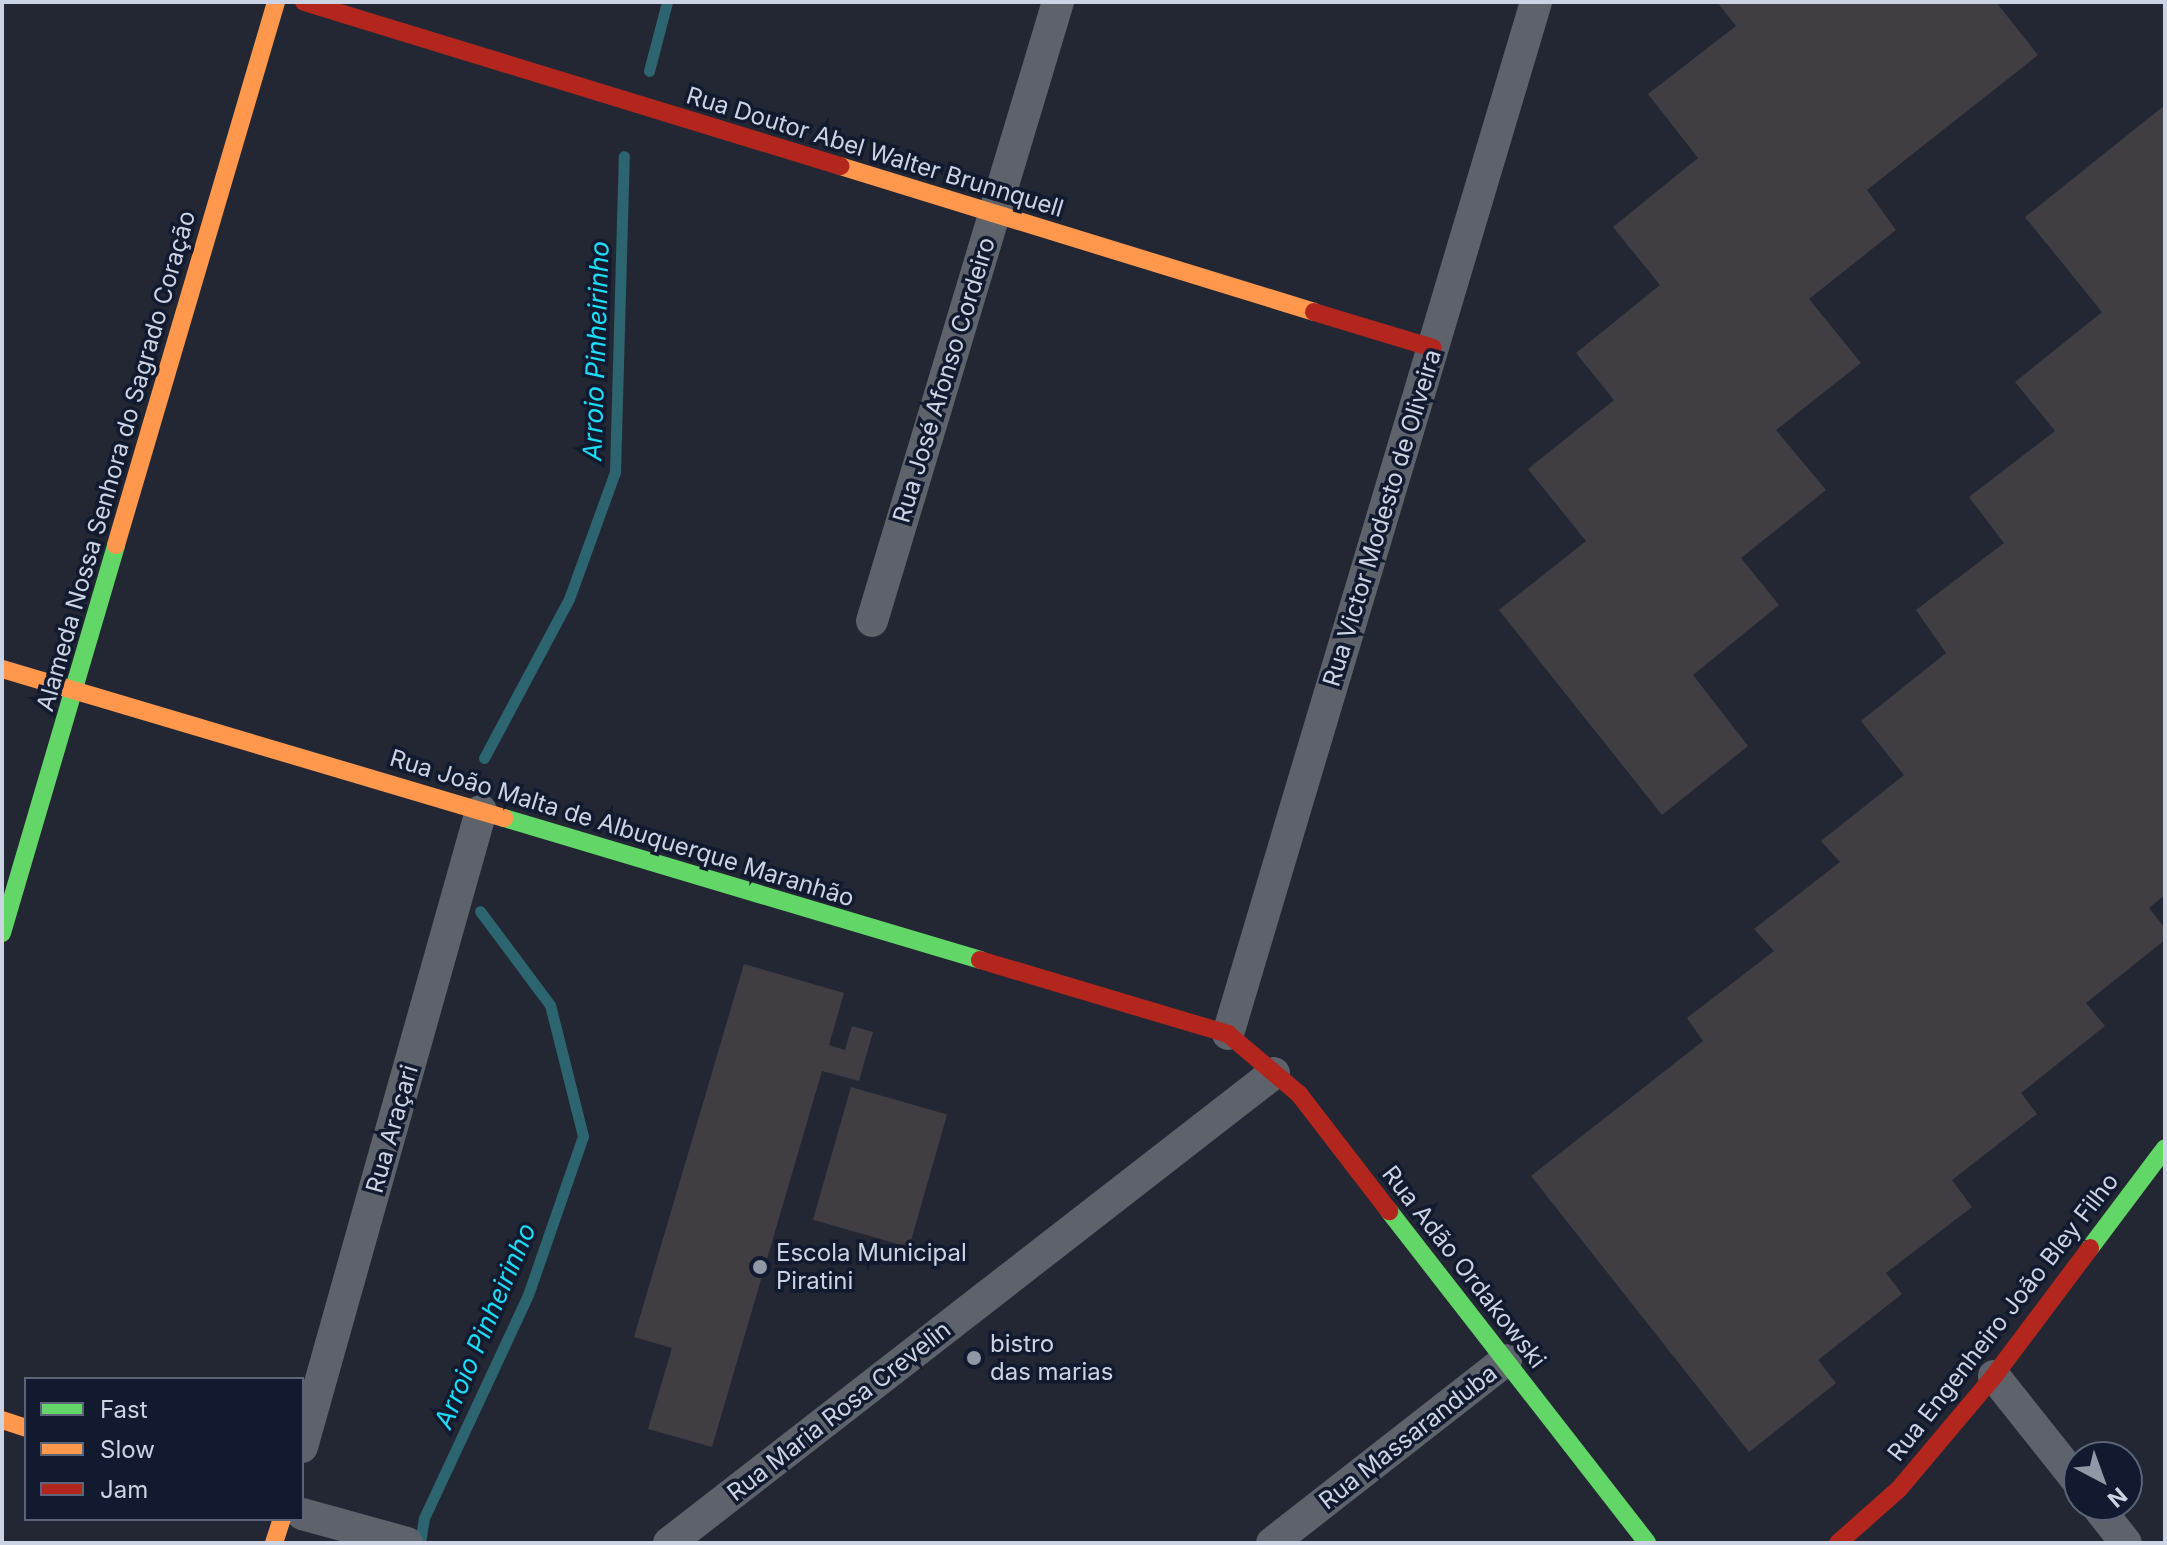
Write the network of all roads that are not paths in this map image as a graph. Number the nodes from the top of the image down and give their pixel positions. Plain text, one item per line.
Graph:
1 (276, 2) edge
2 (304, 2) edge
3 (1058, 2) edge
4 (1536, 2) edge
5 (994, 213) junction
6 (1433, 348) junction
7 (872, 621) dead end
8 (2, 669) edge
9 (73, 690) junction
10 (481, 811) junction
11 (2, 933) edge
12 (1228, 1034) junction
13 (1274, 1073) junction
14 (2165, 1148) edge
15 (1506, 1360) junction
16 (1994, 1376) junction
17 (2, 1420) edge
18 (24, 1427) edge
19 (304, 1440) edge
20 (2063, 1463) edge
21 (304, 1515) edge
22 (281, 1521) edge
23 (2109, 1521) edge
24 (401, 1541) edge
25 (274, 1543) edge
26 (669, 1543) edge
27 (1272, 1543) edge
28 (1647, 1543) edge
29 (1838, 1543) edge
30 (2126, 1543) edge

1 - 9 street, Alameda Nossa Senhora do Sagrado Coração
2 - 5 street, Rua Doutor Abel Walter Brunnquell
3 - 5 street, Rua José Afonso Cordeiro
4 - 6 street, Rua Victor Modesto de Oliveira
5 - 6 street, Rua Doutor Abel Walter Brunnquell
5 - 7 street, Rua José Afonso Cordeiro
6 - 12 street, Rua Victor Modesto de Oliveira
8 - 9 street, Rua João Malta de Albuquerque Maranhão
9 - 10 street, Rua João Malta de Albuquerque Maranhão
9 - 11 street, Alameda Nossa Senhora do Sagrado Coração
10 - 12 street, Rua João Malta de Albuquerque Maranhão
10 - 19 street, Rua Araçari
12 - 13 street, Rua Adão Ordakowski
13 - 15 street, Rua Adão Ordakowski
13 - 26 street, Rua Maria Rosa Crevelin
14 - 16 street, Rua Engenheiro João Bley Filho
15 - 27 street, Rua Massaranduba
15 - 28 street, Rua Adão Ordakowski
16 - 20 street
16 - 29 street, Rua Engenheiro João Bley Filho
17 - 18 street
21 - 24 street
22 - 25 street
23 - 30 street

